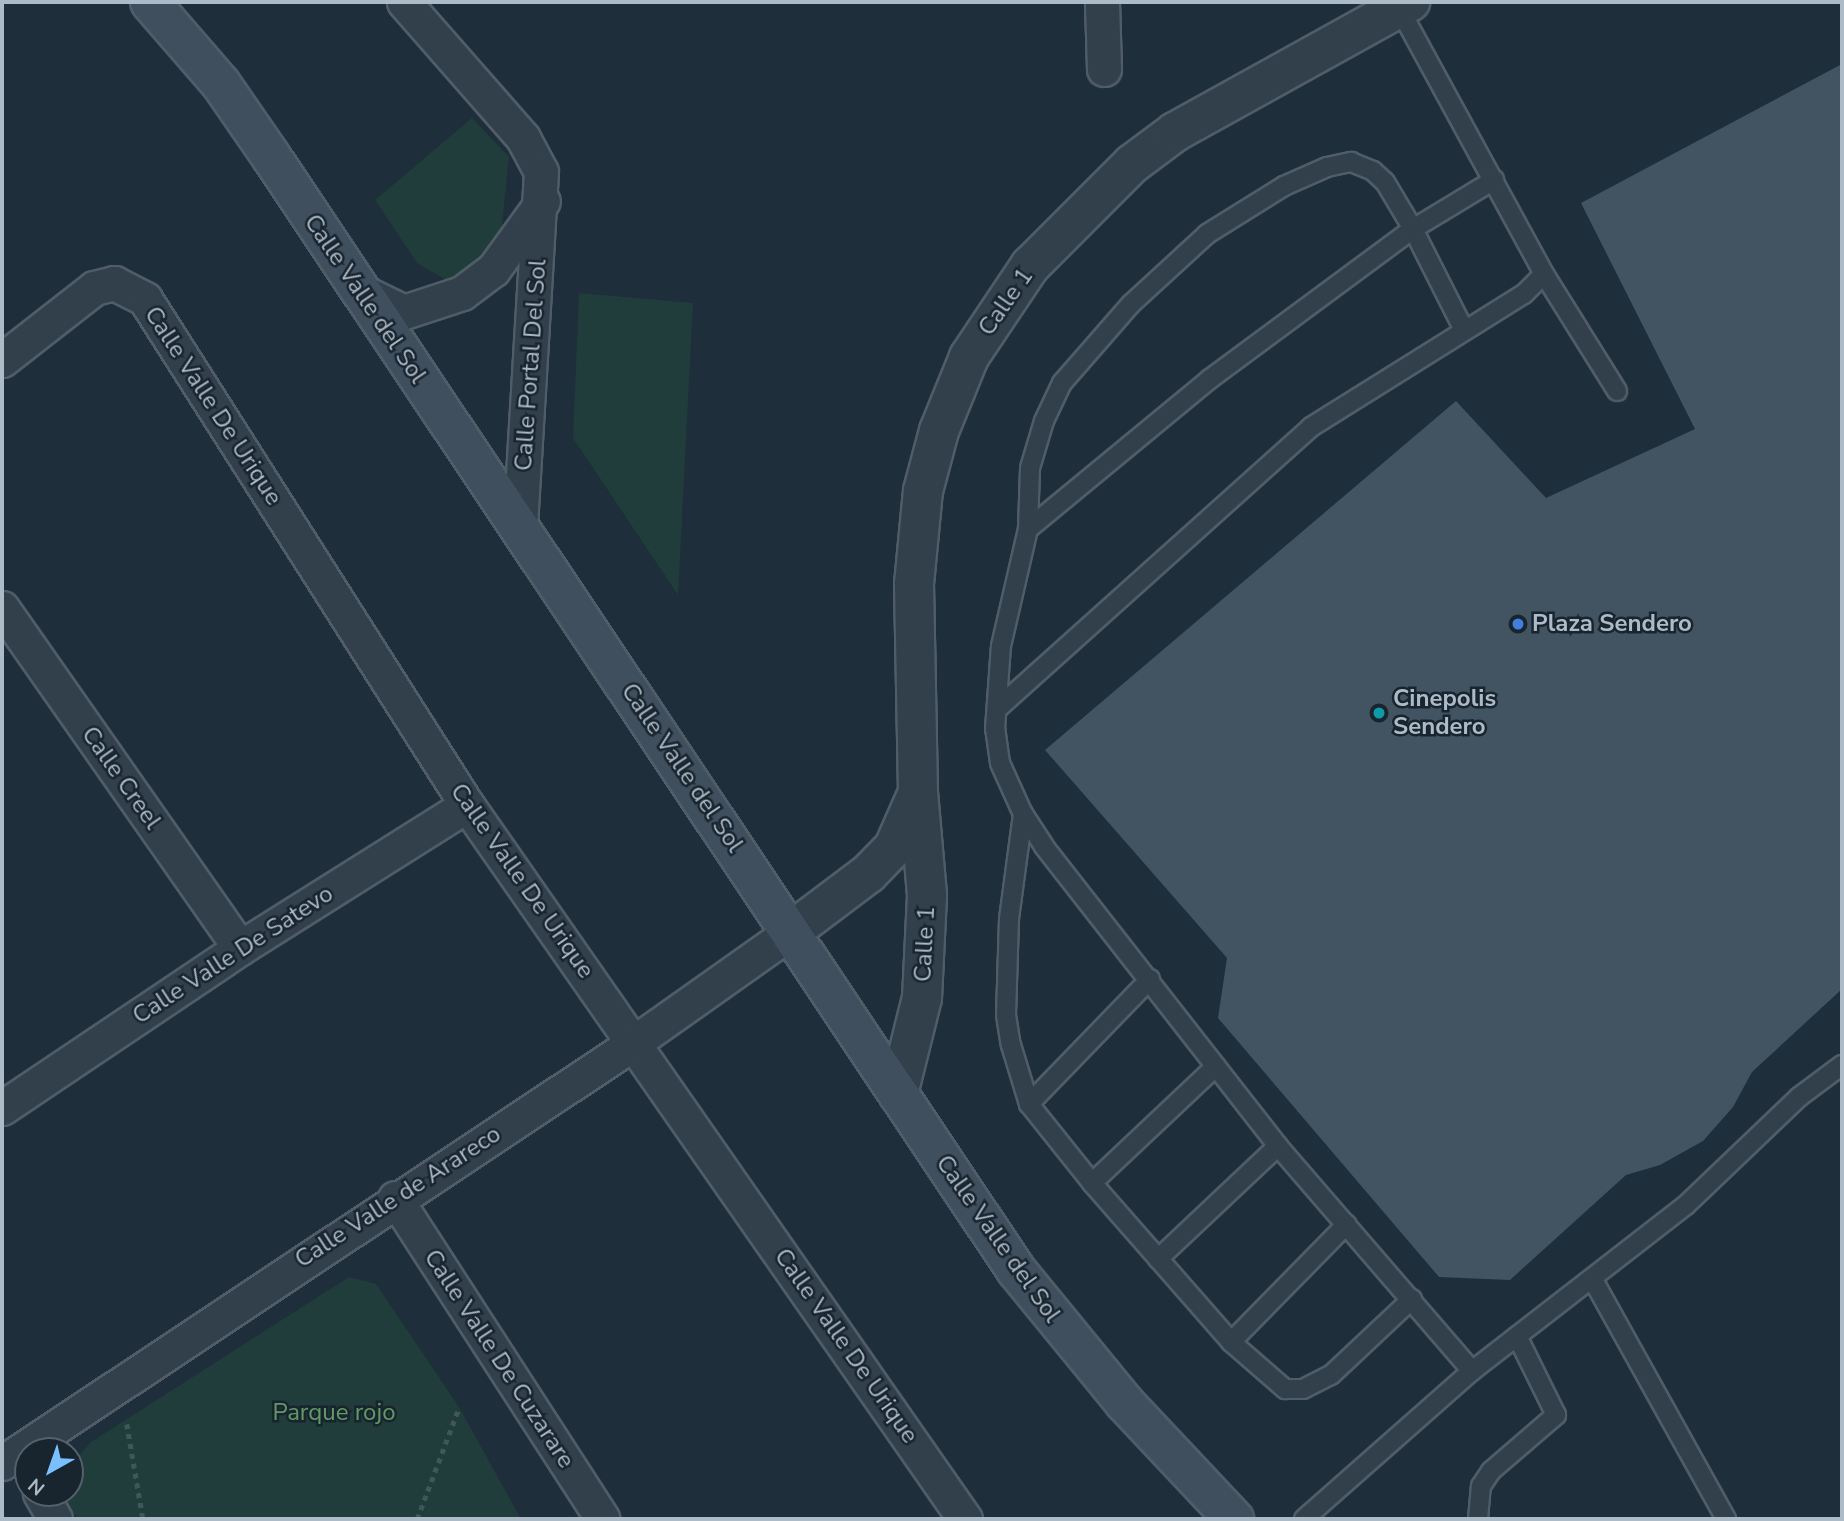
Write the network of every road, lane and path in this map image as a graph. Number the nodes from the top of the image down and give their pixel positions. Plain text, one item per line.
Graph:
1 (150, 2) edge
2 (404, 2) edge
3 (1102, 2) edge
4 (1404, 5) edge
5 (1104, 69) dead end
6 (1494, 180) junction
7 (543, 201) junction
8 (1413, 229) junction
9 (1544, 274) junction
10 (357, 289) junction
11 (1464, 330) junction
12 (2, 360) edge
13 (1617, 391) dead end
14 (520, 529) junction
15 (1028, 529) junction
16 (2, 608) edge
17 (997, 709) junction
18 (918, 792) junction
19 (467, 805) junction
20 (1023, 814) junction
21 (792, 931) junction
22 (240, 948) junction
23 (1150, 979) junction
24 (635, 1042) junction
25 (1842, 1065) edge
26 (1216, 1066) junction
27 (898, 1094) junction
28 (1029, 1104) junction
29 (2, 1108) edge
30 (1278, 1146) junction
31 (1092, 1183) junction
32 (395, 1198) junction
33 (1347, 1224) junction
34 (1158, 1259) junction
35 (1592, 1280) junction
36 (1412, 1299) junction
37 (1517, 1336) junction
38 (1231, 1342) junction
39 (1472, 1371) junction
40 (459, 1408) dead end
41 (126, 1419) dead end
42 (12, 1454) edge
43 (143, 1519) edge
44 (417, 1519) edge
45 (603, 1519) edge
46 (965, 1519) edge
47 (1234, 1519) edge
48 (1304, 1519) edge
49 (1478, 1519) edge
50 (1726, 1519) edge

1 - 10 main road, Calle Valle del Sol
2 - 7 street, Calle Portal Del Sol
3 - 5 street
4 - 6 lane
4 - 18 street, Calle 1
6 - 8 lane
6 - 9 lane
7 - 10 street, Calle Portal Del Sol
7 - 14 street, Calle Portal Del Sol
8 - 11 lane
8 - 15 lane
8 - 15 lane
9 - 11 lane
9 - 13 lane
10 - 14 main road, Calle Valle del Sol
11 - 17 lane
12 - 19 street, Calle Valle De Urique
14 - 21 main road, Calle Valle del Sol
15 - 17 lane
16 - 22 street, Calle Creel
17 - 20 lane
18 - 21 street, Calle 1
18 - 27 street, Calle 1
19 - 22 street, Calle Valle De Satevo
19 - 24 street, Calle Valle De Urique
20 - 23 lane
20 - 28 lane
21 - 24 street, Calle Valle de Arareco
21 - 27 main road, Calle Valle del Sol
22 - 29 street, Calle Valle De Satevo
23 - 26 lane
23 - 28 lane
24 - 32 street, Calle Valle de Arareco
24 - 46 street, Calle Valle De Urique
25 - 35 lane
26 - 30 lane
26 - 31 lane
27 - 47 main road, Calle Valle del Sol
28 - 31 lane
30 - 33 lane
30 - 34 lane
31 - 34 lane
32 - 42 street, Calle Valle de Arareco
32 - 45 street, Calle Valle De Cuzarare
33 - 36 lane
33 - 38 lane
34 - 38 lane
35 - 37 lane
35 - 50 lane
36 - 38 lane
36 - 39 lane
37 - 39 lane
37 - 49 lane
39 - 48 lane
40 - 44 path
41 - 43 path

